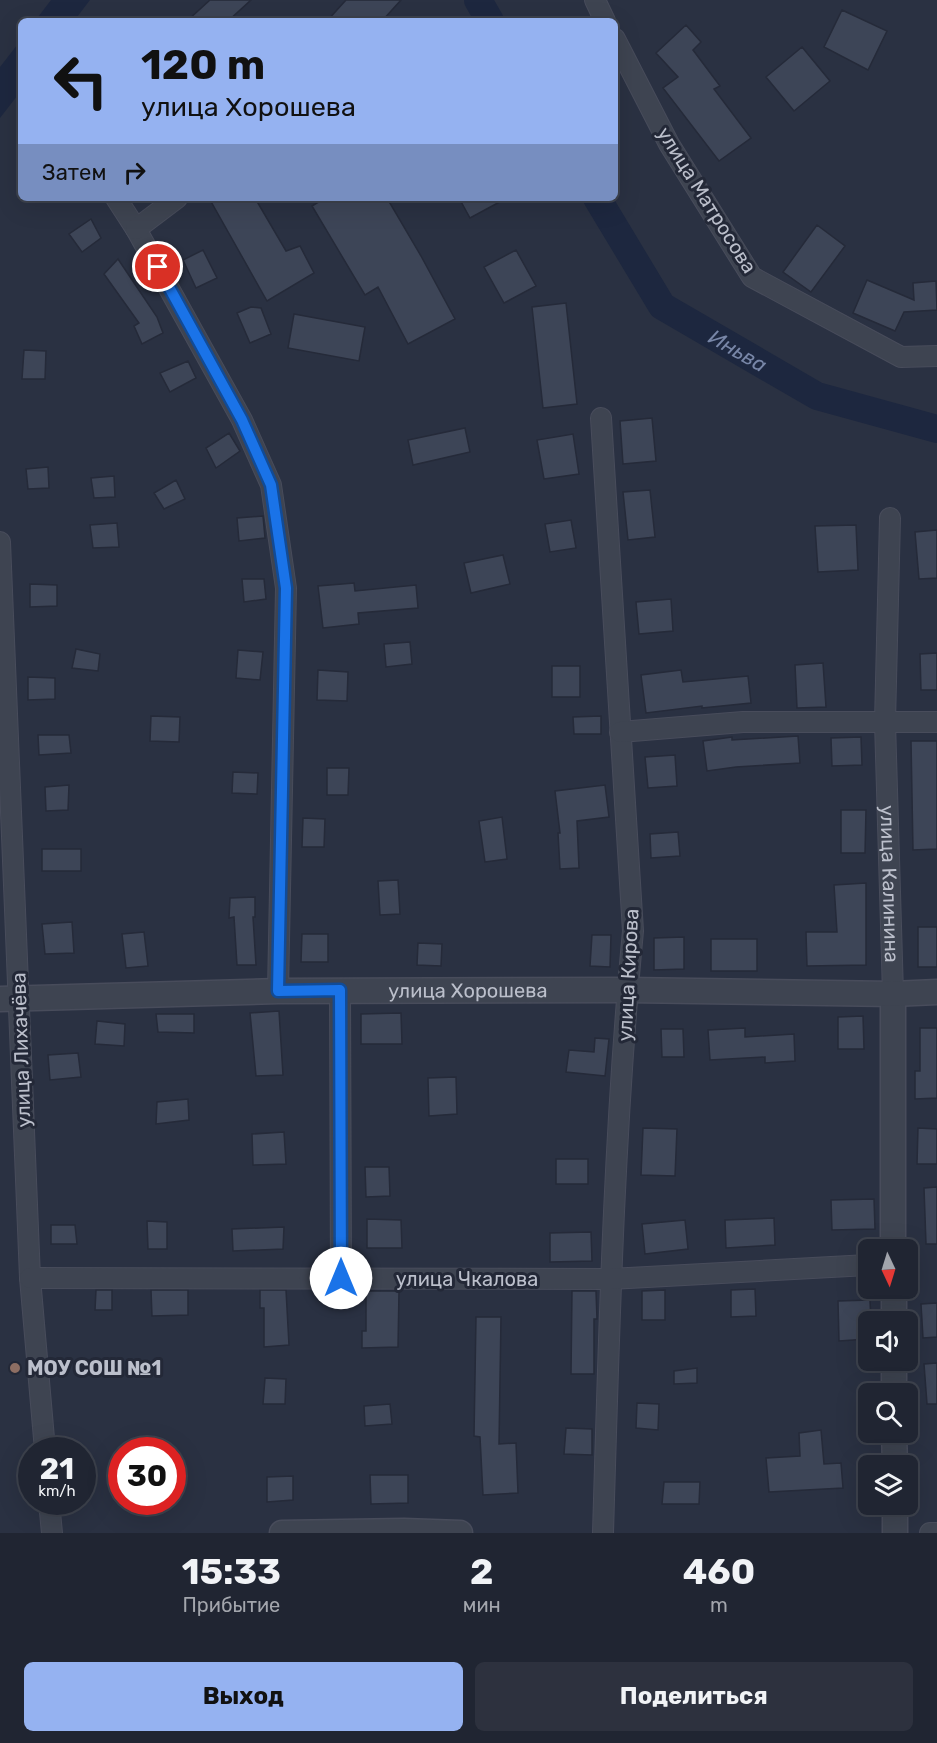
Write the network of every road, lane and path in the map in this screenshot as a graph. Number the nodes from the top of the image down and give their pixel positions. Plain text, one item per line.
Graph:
1 (594, 0) edge
2 (603, 18) edge
3 (618, 45) edge
4 (118, 201) edge
5 (173, 201) edge
6 (136, 229) junction
7 (937, 356) edge
8 (601, 418) dead end
9 (890, 518) dead end
10 (0, 542) edge
11 (885, 722) junction
12 (937, 722) edge
13 (620, 732) junction
14 (340, 990) junction
15 (627, 990) junction
16 (278, 991) junction
17 (937, 992) edge
18 (893, 994) junction
19 (9, 999) edge
20 (893, 1239) edge
21 (858, 1266) edge
22 (30, 1278) junction
23 (341, 1278) junction
24 (610, 1279) junction
25 (44, 1437) edge
26 (50, 1515) edge
27 (895, 1515) edge
28 (52, 1533) edge
29 (282, 1533) edge
30 (460, 1533) edge
31 (603, 1533) edge
32 (895, 1533) edge
33 (930, 1533) edge
34 (937, 1533) edge

1 - 2 street
3 - 7 street, улица Матросова
4 - 6 street
5 - 6 street
6 - 16 street
8 - 13 street, улица Кирова
9 - 11 street, улица Калинина
10 - 19 street, улица Лихачёва
11 - 12 street
11 - 13 street
11 - 18 street, улица Калинина
13 - 15 street, улица Кирова
14 - 15 street, улица Хорошева
14 - 16 street, улица Хорошева
14 - 23 street
15 - 18 street, улица Хорошева
15 - 24 street, улица Кирова
16 - 19 street, улица Хорошева
17 - 18 street, улица Хорошева
18 - 20 street, улица Калинина
19 - 22 street, улица Лихачёва
21 - 24 street, улица Чкалова
22 - 23 street, улица Чкалова
22 - 25 street, улица Лихачёва
23 - 24 street, улица Чкалова
24 - 31 street, улица Кирова
26 - 28 street
27 - 32 street
29 - 30 street
33 - 34 street

